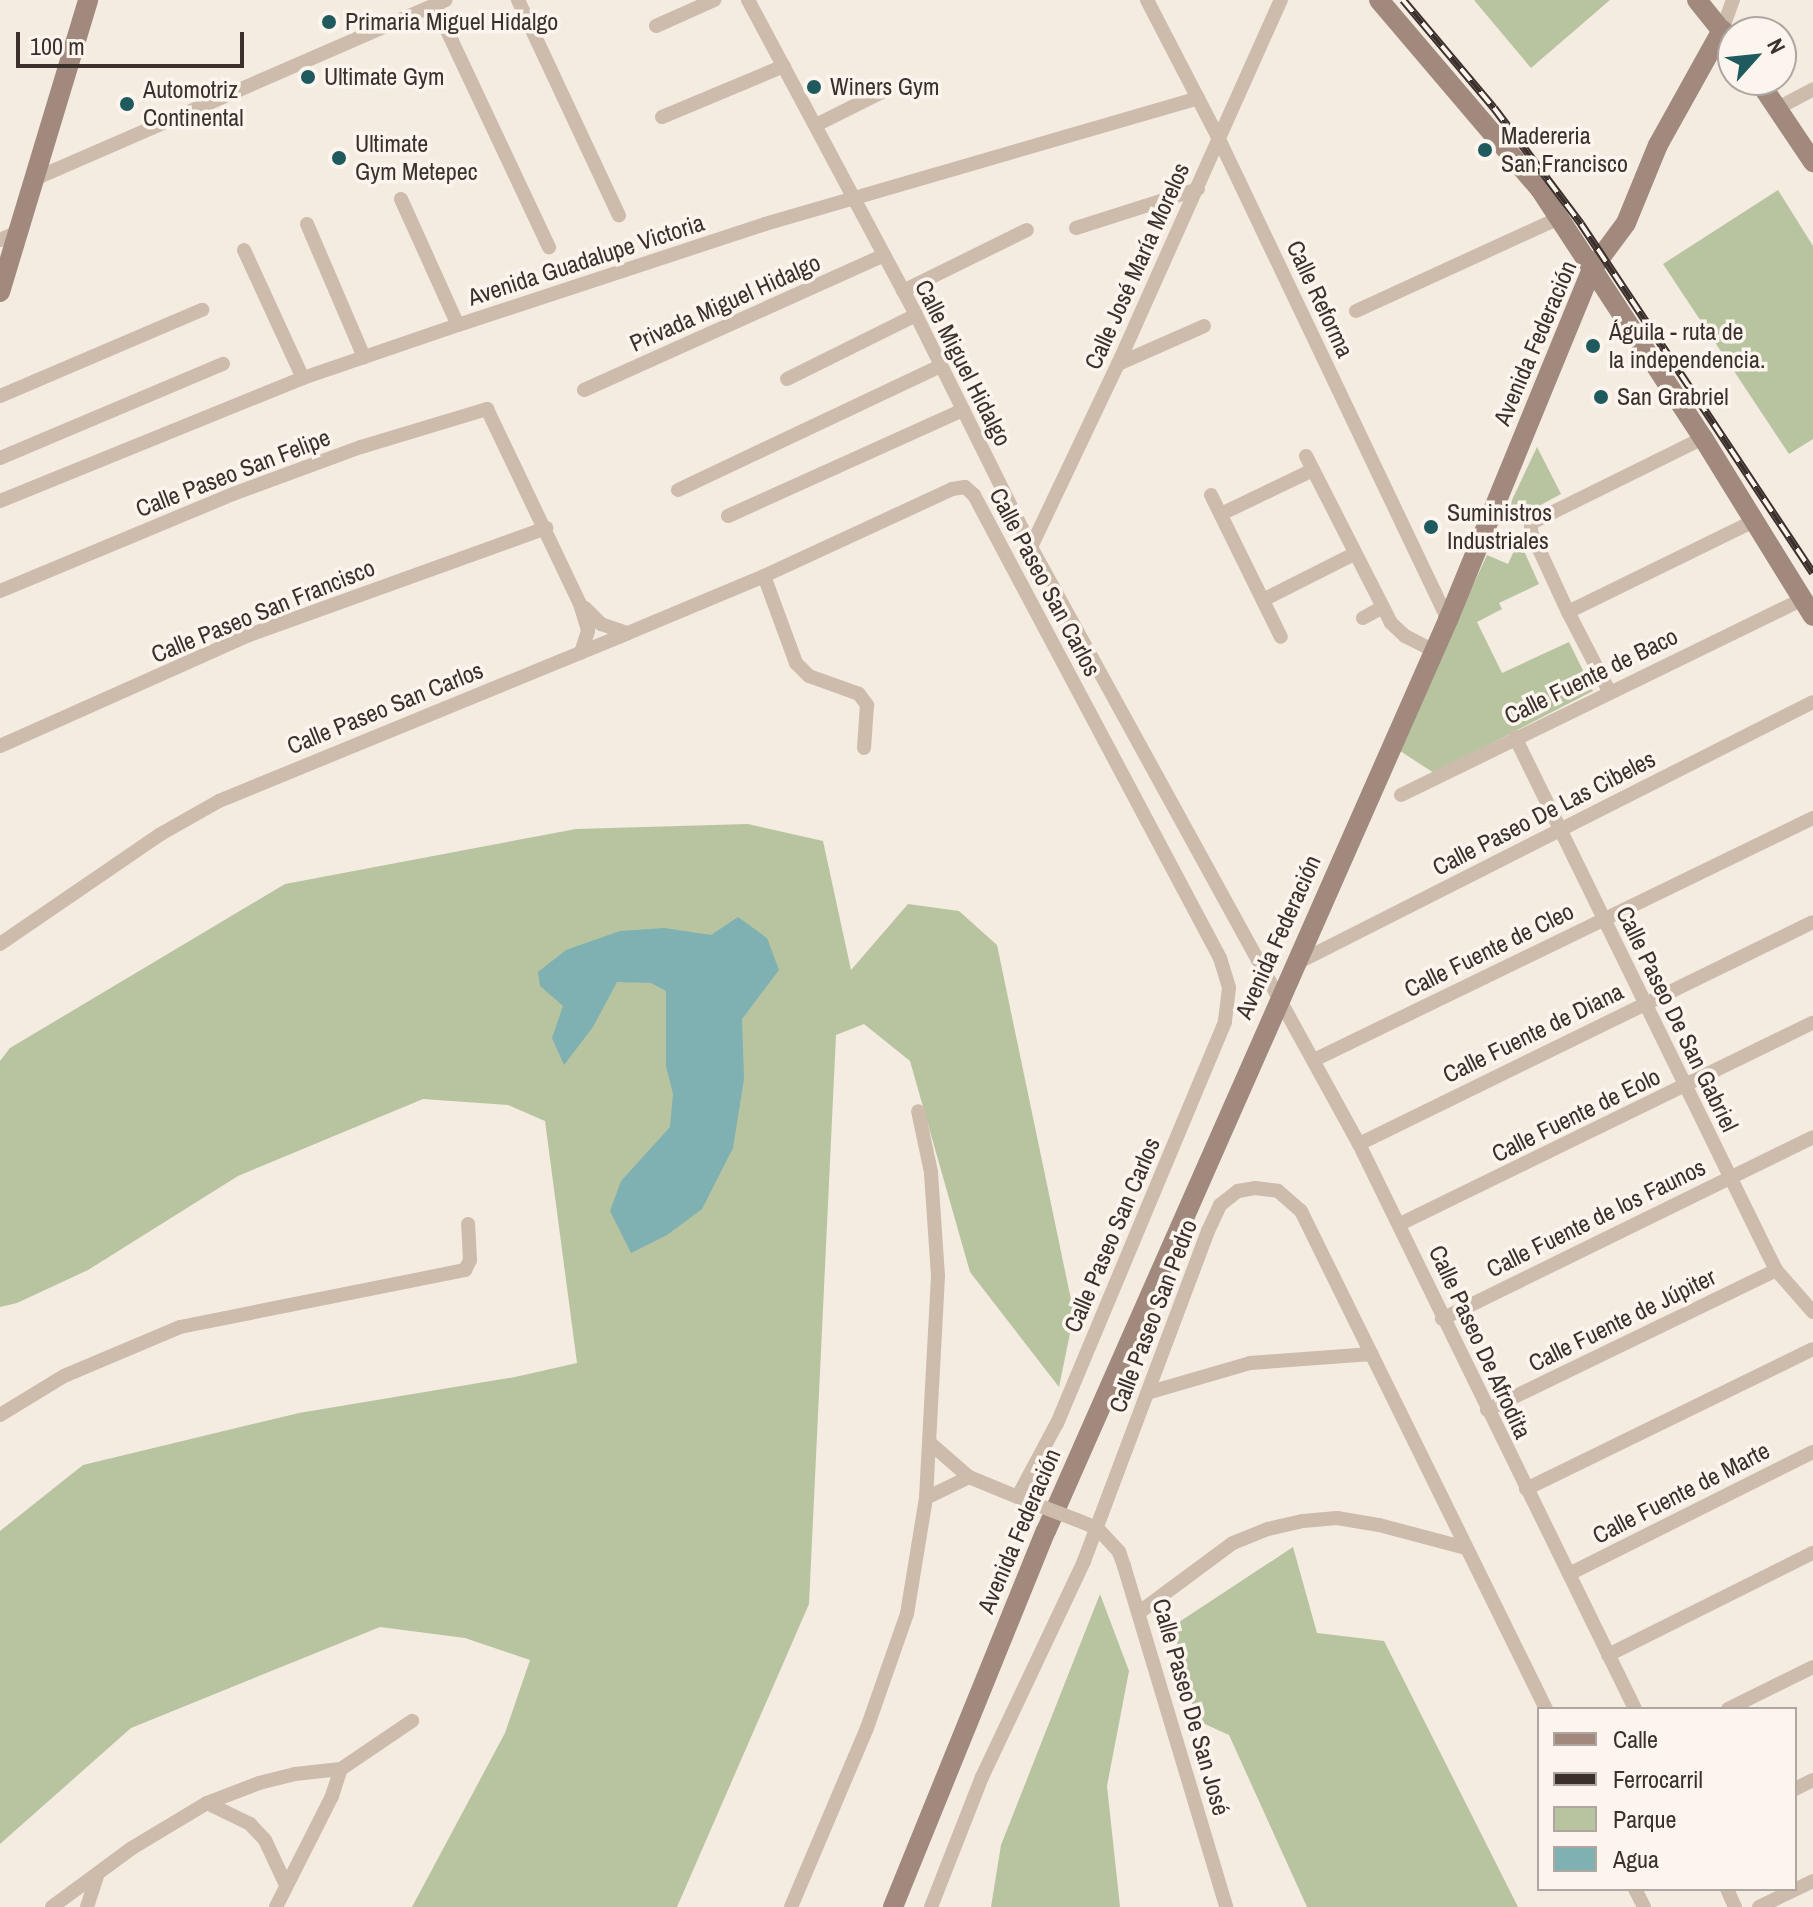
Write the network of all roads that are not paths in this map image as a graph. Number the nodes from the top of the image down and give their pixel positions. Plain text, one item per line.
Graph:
1 (88, 0) edge
2 (518, 0) edge
3 (714, 0) edge
4 (748, 0) edge
5 (1147, 0) edge
6 (1281, 0) edge
7 (1379, 0) edge
8 (1697, 0) edge
9 (441, 2) edge
10 (1717, 24) edge
11 (656, 26) dead end
12 (1717, 54) edge
13 (784, 66) junction
14 (888, 89) dead end
15 (1813, 89) edge
16 (1769, 96) edge
17 (1198, 98) junction
18 (1778, 108) junction
19 (662, 117) dead end
20 (816, 125) junction
21 (1217, 135) junction
22 (1813, 162) edge
23 (32, 180) junction
24 (1198, 189) junction
25 (854, 197) junction
26 (401, 199) dead end
27 (619, 216) dead end
28 (1559, 218) junction
29 (307, 224) dead end
30 (1076, 228) dead end
31 (1027, 230) dead end
32 (8, 237) edge
33 (549, 247) dead end
34 (244, 250) dead end
35 (884, 255) junction
36 (1592, 269) junction
37 (903, 291) junction
38 (0, 292) edge
39 (202, 310) dead end
40 (1356, 311) dead end
41 (916, 315) junction
42 (458, 325) junction
43 (1204, 326) dead end
44 (364, 357) junction
45 (223, 364) dead end
46 (1118, 364) junction
47 (940, 366) junction
48 (303, 378) junction
49 (787, 379) dead end
50 (584, 390) dead end
51 (0, 396) edge
52 (963, 410) junction
53 (1703, 438) junction
54 (0, 458) edge
55 (678, 490) dead end
56 (1211, 495) dead end
57 (0, 501) edge
58 (1221, 514) junction
59 (728, 516) dead end
60 (1754, 521) junction
61 (546, 528) junction
62 (1031, 547) junction
63 (1354, 554) junction
64 (764, 576) junction
65 (0, 591) edge
66 (1263, 600) junction
67 (580, 604) junction
68 (1808, 607) edge
69 (1381, 608) junction
70 (1568, 612) junction
71 (1363, 618) dead end
72 (1448, 620) junction
73 (628, 633) junction
74 (1281, 637) dead end
75 (1432, 650) junction
76 (581, 653) junction
77 (1609, 691) junction
78 (1813, 702) edge
79 (1515, 737) junction
80 (0, 746) edge
81 (864, 748) dead end
82 (1401, 795) dead end
83 (1813, 818) edge
84 (1560, 829) junction
85 (1603, 918) junction
86 (1813, 922) edge
87 (0, 944) edge
88 (1294, 964) junction
89 (1279, 997) junction
90 (1643, 1004) junction
91 (1813, 1023) edge
92 (1314, 1060) junction
93 (1686, 1087) junction
94 (918, 1111) dead end
95 (1813, 1137) edge
96 (1359, 1144) junction
97 (1730, 1177) junction
98 (468, 1224) dead end
99 (1400, 1224) junction
100 (1776, 1270) junction
101 (1813, 1312) edge
102 (1442, 1319) junction
103 (1813, 1349) edge
104 (1372, 1354) junction
105 (1147, 1393) junction
106 (3, 1409) edge
107 (1487, 1410) junction
108 (930, 1443) junction
109 (1813, 1452) edge
110 (969, 1477) junction
111 (1526, 1489) junction
112 (1018, 1496) junction
113 (926, 1498) junction
114 (1097, 1528) junction
115 (1466, 1548) junction
116 (1813, 1553) edge
117 (1569, 1574) junction
118 (1141, 1611) junction
119 (1608, 1655) junction
120 (1813, 1667) edge
121 (1545, 1707) edge
122 (1634, 1707) edge
123 (1732, 1707) edge
124 (412, 1721) dead end
125 (341, 1769) junction
126 (207, 1803) junction
127 (97, 1877) junction
128 (286, 1885) junction
129 (1792, 1891) edge
130 (52, 1907) edge
131 (87, 1907) edge
132 (276, 1907) edge
133 (791, 1907) edge
134 (893, 1907) edge
135 (931, 1907) edge
136 (1226, 1907) edge
137 (1759, 1907) edge

1 - 23 main road
2 - 27 street
3 - 11 street
4 - 13 street, Calle Miguel Hidalgo
5 - 17 street, Calle Reforma
6 - 21 street, Calle José María Morelos
7 - 28 main road
8 - 10 main road
9 - 23 street
9 - 33 street
12 - 36 main road, Avenida Federación
13 - 19 street
13 - 20 street, Calle Miguel Hidalgo
14 - 20 street
15 - 18 street
16 - 18 main road
17 - 21 street, Calle Reforma
17 - 25 street, Avenida Guadalupe Victoria
18 - 22 main road
20 - 25 street, Calle Miguel Hidalgo
21 - 24 street, Calle José María Morelos
21 - 72 street, Calle Reforma
23 - 32 main road
24 - 30 street
24 - 46 street, Calle José María Morelos
25 - 35 street, Calle Miguel Hidalgo
25 - 42 street, Avenida Guadalupe Victoria
26 - 42 street
28 - 36 main road
28 - 40 street
29 - 44 street
31 - 37 street
32 - 38 main road
34 - 48 street
35 - 37 street, Calle Miguel Hidalgo
35 - 50 street, Privada Miguel Hidalgo
36 - 53 main road
36 - 72 main road, Avenida Federación
37 - 41 street, Calle Miguel Hidalgo
39 - 51 street
41 - 47 street, Calle Miguel Hidalgo
41 - 49 street
42 - 44 street, Avenida Guadalupe Victoria
43 - 46 street
44 - 48 street, Avenida Guadalupe Victoria
45 - 54 street
46 - 62 street, Calle José María Morelos
47 - 52 street, Calle Miguel Hidalgo
47 - 55 street
48 - 57 street, Avenida Guadalupe Victoria
52 - 59 street
52 - 62 street, Calle Miguel Hidalgo
53 - 60 main road
53 - 70 street
56 - 58 street
58 - 63 street
58 - 66 street
60 - 68 main road
60 - 70 street
61 - 65 street, Calle Paseo San Felipe
61 - 67 street
61 - 80 street, Calle Paseo San Francisco
62 - 89 street, Calle Miguel Hidalgo
63 - 66 street
63 - 69 street
64 - 73 street, Calle Paseo San Carlos
64 - 81 street
64 - 112 street, Calle Paseo San Carlos
66 - 74 street
67 - 73 street
67 - 76 street
68 - 77 street, Calle Fuente de Baco
69 - 71 street
69 - 75 street
70 - 77 street
72 - 75 main road, Avenida Federación
73 - 76 street, Calle Paseo San Carlos
75 - 88 main road, Avenida Federación
76 - 87 street, Calle Paseo San Carlos
77 - 79 street, Calle Fuente de Baco
78 - 84 street, Calle Paseo De Las Cibeles
79 - 82 street, Calle Fuente de Baco
79 - 84 street, Calle Paseo De San Gabriel
83 - 85 street, Calle Fuente de Cleo
84 - 85 street, Calle Paseo De San Gabriel
84 - 88 street, Calle Paseo De Las Cibeles
85 - 90 street, Calle Paseo De San Gabriel
85 - 92 street, Calle Fuente de Cleo
86 - 90 street, Calle Fuente de Diana
88 - 89 main road, Avenida Federación
89 - 92 street, Calle Paseo De Afrodita
89 - 134 main road, Avenida Federación
90 - 93 street, Calle Paseo De San Gabriel
90 - 96 street, Calle Fuente de Diana
91 - 93 street, Calle Fuente de Eolo
92 - 96 street, Calle Paseo De Afrodita
93 - 97 street, Calle Paseo De San Gabriel
93 - 99 street, Calle Fuente de Eolo
94 - 108 street
95 - 97 street, Calle Fuente de los Faunos
96 - 99 street, Calle Paseo De Afrodita
97 - 100 street, Calle Paseo De San Gabriel
97 - 102 street, Calle Fuente de los Faunos
98 - 106 street
99 - 102 street, Calle Paseo De Afrodita
100 - 101 street, Calle Paseo De San Gabriel
100 - 107 street, Calle Fuente de Júpiter
102 - 107 street, Calle Paseo De Afrodita
103 - 111 street
104 - 105 street
104 - 105 street, Calle Paseo San Pedro
104 - 115 street, Calle Paseo San Pedro
105 - 114 street, Calle Paseo San Pedro
107 - 111 street, Calle Paseo De Afrodita
108 - 110 street
108 - 113 street
109 - 117 street, Calle Fuente de Marte
110 - 112 street
110 - 113 street
111 - 117 street, Calle Paseo De Afrodita
112 - 114 street, bridge
113 - 133 street
114 - 118 street, Calle Paseo De San José
114 - 135 street, Calle Paseo San Pedro
115 - 118 street
115 - 121 street, Calle Paseo San Pedro
116 - 119 street
117 - 119 street, Calle Paseo De Afrodita
118 - 136 street, Calle Paseo De San José
119 - 122 street, Calle Paseo De Afrodita
120 - 123 street
124 - 125 street
125 - 126 street
125 - 128 street
126 - 127 street
126 - 128 street
127 - 130 street
127 - 131 street
128 - 132 street
129 - 137 street

